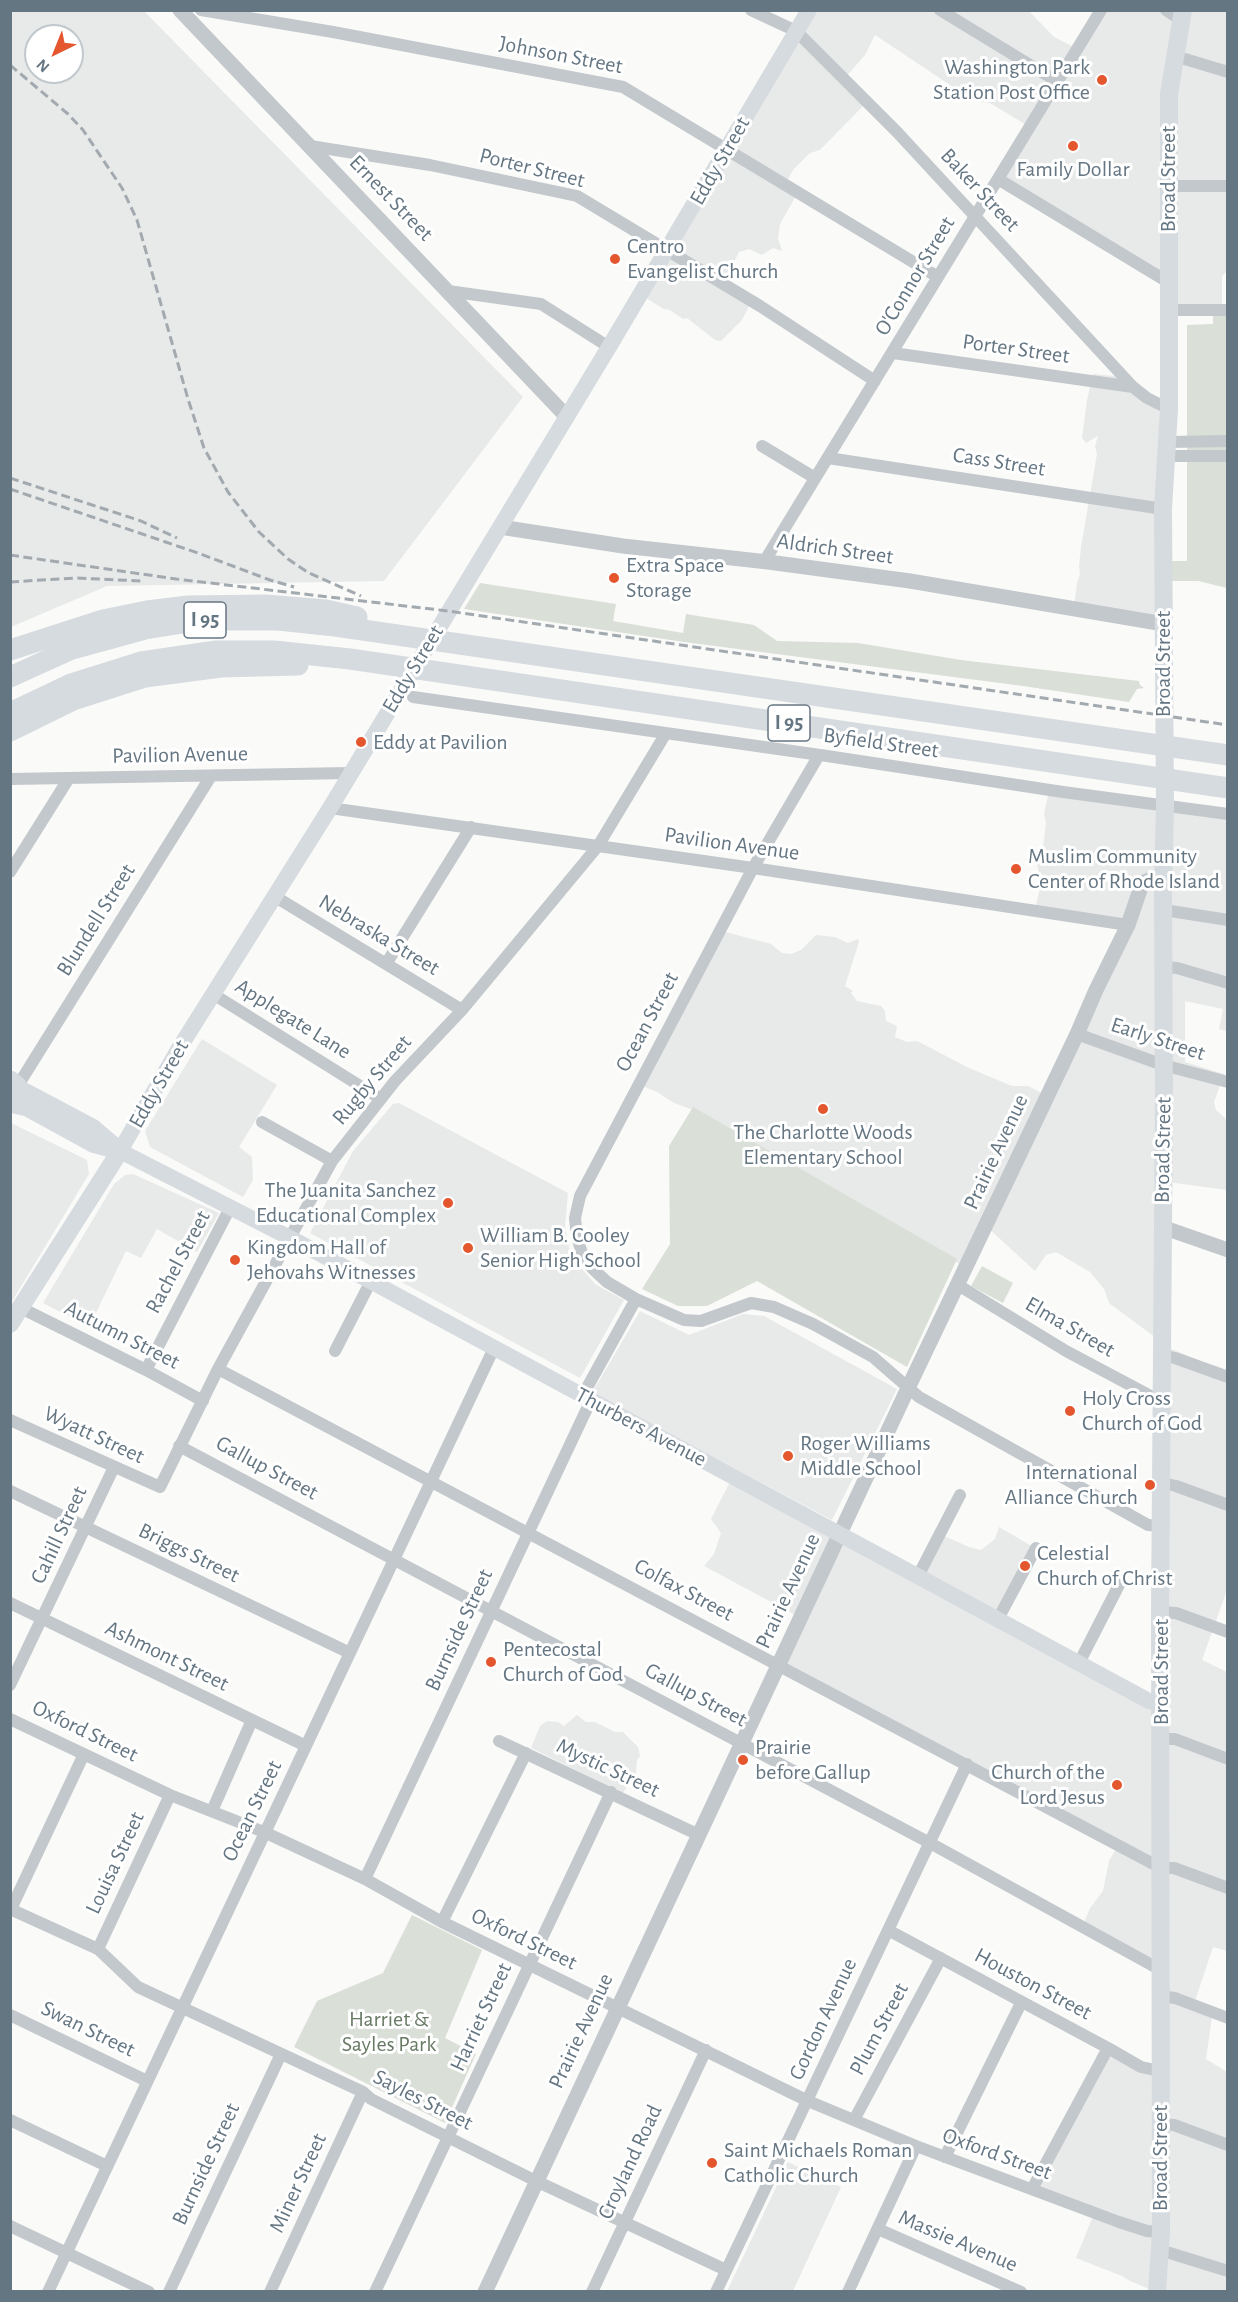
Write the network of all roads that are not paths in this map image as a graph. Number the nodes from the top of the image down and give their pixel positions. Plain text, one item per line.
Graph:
1 (180, 10) edge
2 (201, 10) edge
3 (751, 10) edge
4 (809, 10) edge
5 (940, 10) edge
6 (1101, 10) edge
7 (1177, 14) edge
8 (796, 31) junction
9 (1175, 56) junction
10 (1227, 72) edge
11 (1058, 82) junction
12 (310, 146) junction
13 (726, 150) junction
14 (998, 179) junction
15 (1168, 186) junction
16 (1227, 186) edge
17 (976, 216) junction
18 (667, 249) junction
19 (938, 278) junction
20 (1168, 282) junction
21 (448, 291) junction
22 (1168, 310) junction
23 (1227, 310) edge
24 (609, 347) junction
25 (892, 353) junction
26 (875, 381) junction
27 (1133, 387) junction
28 (1169, 409) junction
29 (567, 417) junction
30 (1227, 441) edge
31 (762, 446) dead end
32 (1167, 449) junction
33 (1227, 456) edge
34 (828, 458) junction
35 (814, 478) junction
36 (1163, 509) junction
37 (500, 527) junction
38 (764, 562) junction
39 (1164, 624) junction
40 (408, 637) junction
41 (10, 650) edge
42 (388, 665) junction
43 (10, 677) edge
44 (413, 697) dead end
45 (10, 713) edge
46 (10, 731) edge
47 (666, 733) junction
48 (819, 755) junction
49 (1227, 756) edge
50 (350, 773) junction
51 (211, 776) junction
52 (69, 778) junction
53 (10, 779) edge
54 (1227, 788) edge
55 (1165, 802) junction
56 (330, 808) junction
57 (1227, 814) edge
58 (471, 827) junction
59 (598, 846) junction
60 (753, 868) junction
61 (10, 872) edge
62 (1163, 883) junction
63 (274, 897) junction
64 (1164, 910) junction
65 (1131, 918) junction
66 (1227, 920) edge
67 (386, 964) junction
68 (1164, 966) junction
69 (1227, 983) edge
70 (213, 994) junction
71 (462, 1010) junction
72 (1077, 1034) junction
73 (1163, 1065) junction
74 (1227, 1082) edge
75 (14, 1093) edge
76 (381, 1099) junction
77 (262, 1122) dead end
78 (120, 1151) junction
79 (332, 1161) junction
80 (231, 1206) junction
81 (1162, 1227) junction
82 (290, 1237) junction
83 (1227, 1248) edge
84 (371, 1281) junction
85 (958, 1285) junction
86 (636, 1299) junction
87 (21, 1308) junction
88 (10, 1324) edge
89 (494, 1348) junction
90 (335, 1351) dead end
91 (1162, 1356) junction
92 (218, 1369) junction
93 (146, 1370) junction
94 (1227, 1377) edge
95 (909, 1386) junction
96 (587, 1398) junction
97 (203, 1401) junction
98 (1162, 1402) junction
99 (10, 1420) edge
100 (179, 1446) junction
101 (114, 1467) junction
102 (430, 1480) junction
103 (1163, 1483) junction
104 (160, 1487) joint
105 (10, 1491) edge
106 (960, 1495) dead end
107 (1227, 1505) edge
108 (1161, 1526) junction
109 (86, 1527) junction
110 (528, 1532) junction
111 (840, 1534) junction
112 (1036, 1548) dead end
113 (394, 1559) junction
114 (918, 1576) junction
115 (1120, 1583) dead end
116 (10, 1603) edge
117 (491, 1611) junction
118 (1160, 1612) junction
119 (43, 1619) junction
120 (998, 1619) junction
121 (1227, 1632) edge
122 (350, 1653) junction
123 (1078, 1663) junction
124 (778, 1664) junction
125 (10, 1685) edge
126 (1160, 1704) junction
127 (10, 1719) edge
128 (252, 1720) junction
129 (1161, 1739) junction
130 (499, 1741) dead end
131 (741, 1743) junction
132 (306, 1746) junction
133 (526, 1753) junction
134 (84, 1754) junction
135 (1227, 1759) edge
136 (968, 1764) junction
137 (611, 1792) junction
138 (170, 1795) junction
139 (212, 1811) junction
140 (264, 1832) junction
141 (699, 1835) junction
142 (930, 1843) junction
143 (1161, 1868) junction
144 (364, 1879) junction
145 (1227, 1888) edge
146 (11, 1909) edge
147 (442, 1922) junction
148 (888, 1930) junction
149 (98, 1949) junction
150 (941, 1958) junction
151 (529, 1965) junction
152 (1160, 1969) junction
153 (1160, 1996) junction
154 (1021, 2003) junction
155 (618, 2007) junction
156 (182, 2008) junction
157 (10, 2015) edge
158 (1227, 2018) edge
159 (1108, 2048) junction
160 (706, 2050) junction
161 (281, 2054) junction
162 (1160, 2071) junction
163 (147, 2080) junction
164 (363, 2092) junction
165 (808, 2101) junction
166 (10, 2120) edge
167 (854, 2120) junction
168 (1160, 2124) junction
169 (449, 2137) junction
170 (1227, 2145) edge
171 (916, 2146) junction
172 (945, 2157) junction
173 (107, 2166) junction
174 (536, 2181) junction
175 (1032, 2189) junction
176 (625, 2222) junction
177 (10, 2226) edge
178 (878, 2229) junction
179 (1161, 2241) junction
180 (66, 2252) junction
181 (726, 2270) junction
182 (1227, 2271) edge
183 (48, 2292) edge
184 (148, 2292) edge
185 (169, 2292) edge
186 (270, 2292) edge
187 (375, 2292) edge
188 (485, 2292) edge
189 (592, 2292) edge
190 (716, 2292) edge
191 (848, 2292) edge
192 (1021, 2292) edge
193 (1157, 2292) edge

1 - 12 street, Ernest Street
2 - 13 street, Johnson Street
3 - 8 street, Baker Street
4 - 8 main road, Eddy Street
5 - 11 street
6 - 11 street, O'Connor Street
7 - 9 main road, Broad Street
8 - 13 main road, Eddy Street
8 - 17 street, Baker Street
9 - 10 street
9 - 15 main road, Broad Street
11 - 14 street, O'Connor Street
12 - 18 street, Porter Street
12 - 21 street, Ernest Street
13 - 18 main road, Eddy Street
13 - 19 street, Johnson Street
14 - 17 street, O'Connor Street
14 - 20 street
15 - 16 street
15 - 20 main road, Broad Street
17 - 19 street, O'Connor Street
17 - 27 street, Baker Street
18 - 24 main road, Eddy Street
18 - 26 street, Porter Street
19 - 25 street, O'Connor Street
20 - 22 main road, Broad Street
21 - 24 street
21 - 29 street, Ernest Street
22 - 23 street
22 - 28 main road, Broad Street
24 - 29 main road, Eddy Street
25 - 26 street, O'Connor Street
25 - 27 street, Porter Street
26 - 34 street, O'Connor Street
27 - 28 street, Baker Street
28 - 32 main road, Broad Street
29 - 37 main road, Eddy Street
30 - 32 street
31 - 35 street
32 - 33 street
32 - 36 main road, Broad Street
34 - 35 street, O'Connor Street
34 - 36 street, Cass Street
35 - 38 street, O'Connor Street
36 - 39 main road, Broad Street
37 - 38 street, Aldrich Street
37 - 50 main road, Eddy Street
38 - 39 street, Aldrich Street
39 - 55 main road, Broad Street
40 - 41 highway
40 - 43 highway, I 95
40 - 49 highway, I 95
42 - 45 highway, I 95
42 - 46 highway
42 - 54 highway, I 95
44 - 47 street, Byfield Street
47 - 48 street, Byfield Street
47 - 59 street, Rugby Street
48 - 55 street, Byfield Street
48 - 60 street, Ocean Street
50 - 51 street, Pavilion Avenue
50 - 56 main road, Eddy Street
51 - 52 street, Pavilion Avenue
51 - 75 street, Blundell Street
52 - 53 street, Pavilion Avenue
52 - 61 street
55 - 57 street, Byfield Street
55 - 62 main road, Broad Street
56 - 58 street, Pavilion Avenue
56 - 63 main road, Eddy Street
58 - 59 street, Pavilion Avenue
58 - 67 street
59 - 60 street, Pavilion Avenue
59 - 71 street, Rugby Street
60 - 65 street, Pavilion Avenue
60 - 86 street, Ocean Street
62 - 64 main road, Broad Street
62 - 65 street, Prairie Avenue
63 - 67 street, Nebraska Street
63 - 70 main road, Eddy Street
64 - 66 street
64 - 68 main road, Broad Street
65 - 72 street, Prairie Avenue
67 - 71 street, Nebraska Street
68 - 69 street
68 - 73 main road, Broad Street
70 - 76 street, Applegate Lane
70 - 78 main road, Eddy Street
71 - 76 street, Rugby Street
72 - 73 street, Early Street
72 - 85 street, Prairie Avenue
73 - 74 street, Early Street
73 - 81 main road, Broad Street
75 - 78 main road, Thurbers Avenue
76 - 79 street, Rugby Street
77 - 79 street
78 - 80 main road, Thurbers Avenue
78 - 87 main road, Eddy Street
79 - 82 street, Rugby Street
80 - 82 main road, Thurbers Avenue
80 - 93 street, Rachel Street
81 - 83 street
81 - 91 main road, Broad Street
82 - 84 main road, Thurbers Avenue
82 - 92 street, Rugby Street
84 - 89 main road, Thurbers Avenue
84 - 90 street
85 - 95 street, Prairie Avenue
85 - 98 street, Elma Street
86 - 95 street, Ocean Street
86 - 96 street, Burnside Street
87 - 88 main road, Eddy Street
87 - 93 street, Autumn Street
89 - 96 main road, Thurbers Avenue
89 - 102 street, Ocean Street
91 - 94 street
91 - 98 main road, Broad Street
92 - 97 street, Rugby Street
92 - 102 street, Colfax Street
93 - 97 street, Autumn Street
95 - 108 street, Ocean Street
95 - 111 street, Prairie Avenue
96 - 110 street, Burnside Street
96 - 111 main road, Thurbers Avenue
97 - 100 street, Rugby Street
98 - 103 main road, Broad Street
99 - 101 street, Wyatt Street
100 - 104 street, Rugby Street
100 - 113 street, Gallup Street
101 - 104 street, Wyatt Street
101 - 109 street, Cahill Street
102 - 110 street, Colfax Street
102 - 113 street, Ocean Street
103 - 107 street
103 - 108 main road, Broad Street
105 - 109 street, Briggs Street
106 - 114 street
108 - 118 main road, Broad Street
109 - 119 street, Cahill Street
109 - 122 street, Briggs Street
110 - 117 street, Burnside Street
110 - 124 street, Colfax Street
111 - 114 main road, Thurbers Avenue
111 - 124 street, Prairie Avenue
112 - 120 street
113 - 117 street, Gallup Street
113 - 122 street, Ocean Street
114 - 120 main road, Thurbers Avenue
115 - 123 street
116 - 119 street, Ashmont Street
117 - 131 street, Gallup Street
117 - 144 street, Burnside Street
118 - 121 street
118 - 126 main road, Broad Street
119 - 125 street, Cahill Street
119 - 128 street, Ashmont Street
120 - 123 main road, Thurbers Avenue
122 - 132 street, Ocean Street
123 - 126 main road, Thurbers Avenue
124 - 131 street, Prairie Avenue
124 - 136 street, Colfax Street
126 - 129 main road, Broad Street
127 - 134 street, Oxford Street
128 - 132 street, Ashmont Street
128 - 139 street
129 - 135 street
129 - 143 main road, Broad Street
130 - 133 street, Mystic Street
131 - 141 street, Prairie Avenue
131 - 142 street, Gallup Street
132 - 140 street, Ocean Street
133 - 137 street, Mystic Street
133 - 147 street
134 - 138 street, Oxford Street
134 - 146 street
136 - 142 street, Gordon Avenue
136 - 143 street, Colfax Street
137 - 141 street, Mystic Street
137 - 151 street, Harriet Street
138 - 139 street, Oxford Street
138 - 149 street, Louisa Street
139 - 140 street, Oxford Street
140 - 144 street, Oxford Street
140 - 156 street, Ocean Street
141 - 155 street, Prairie Avenue
142 - 148 street, Gordon Avenue
142 - 152 street, Gallup Street
143 - 145 street, Colfax Street
143 - 152 main road, Broad Street
144 - 147 street, Oxford Street
146 - 149 street, Sayles Street
147 - 151 street, Oxford Street
148 - 150 street, Houston Street
148 - 165 street, Gordon Avenue
149 - 156 street, Sayles Street
150 - 154 street, Houston Street
150 - 167 street, Plum Street
151 - 155 street, Oxford Street
151 - 169 street, Harriet Street
152 - 153 main road, Broad Street
153 - 158 street
153 - 162 main road, Broad Street
154 - 159 street, Houston Street
154 - 172 street
155 - 160 street, Oxford Street
155 - 174 street, Prairie Avenue
156 - 161 street, Sayles Street
156 - 163 street, Ocean Street
157 - 163 street, Swan Street
159 - 162 street, Houston Street
159 - 175 street
160 - 165 street, Oxford Street
160 - 176 street, Croyland Road
161 - 164 street, Sayles Street
161 - 185 street, Burnside Street
162 - 168 main road, Broad Street
163 - 173 street, Ocean Street
164 - 169 street, Sayles Street
164 - 186 street, Miner Street
165 - 167 street, Oxford Street
165 - 181 street, Gordon Avenue
166 - 173 street
167 - 171 street, Oxford Street
168 - 170 street
168 - 179 main road, Broad Street
169 - 174 street, Sayles Street
169 - 187 street, Harriet Street
171 - 172 street, Oxford Street
171 - 178 street
172 - 175 street, Oxford Street
173 - 180 street, Ocean Street
174 - 176 street, Sayles Street
174 - 188 street, Prairie Avenue
175 - 179 street, Oxford Street
176 - 181 street, Sayles Street
176 - 189 street, Croyland Road
177 - 180 street
178 - 191 street
178 - 192 street, Massie Avenue
179 - 182 street, Oxford Street
179 - 193 main road, Broad Street
180 - 183 street, Ocean Street
180 - 184 street
181 - 190 street, Gordon Avenue

